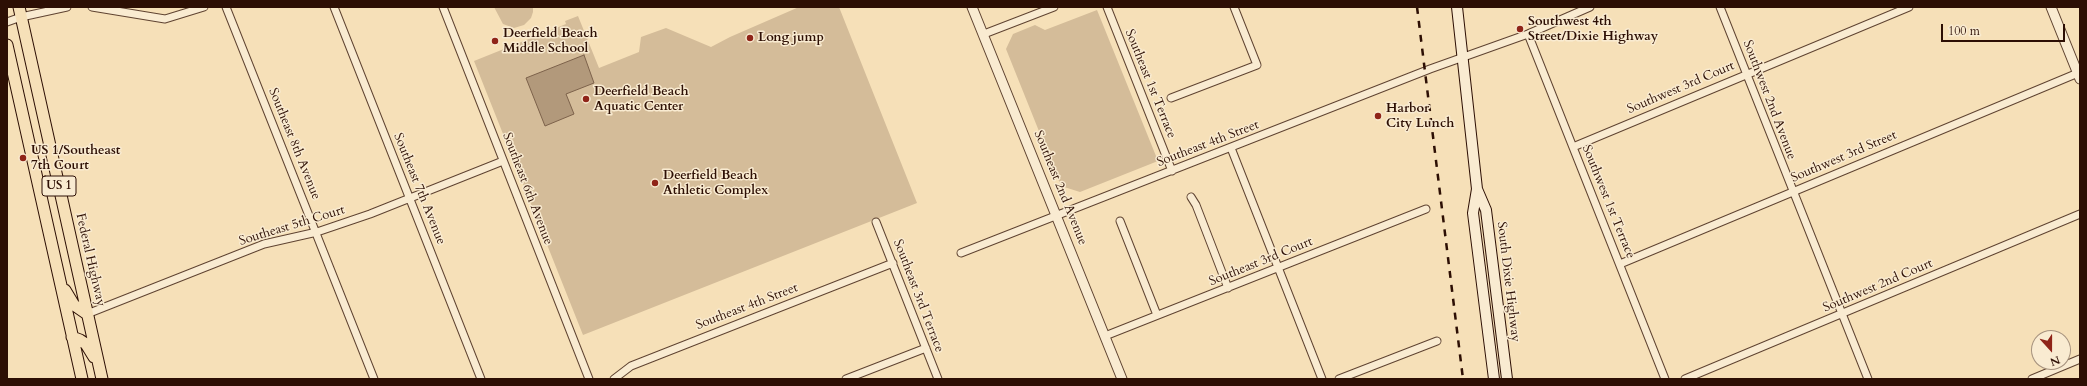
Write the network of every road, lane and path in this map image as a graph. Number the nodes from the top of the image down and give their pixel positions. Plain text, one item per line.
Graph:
1 (68, 7) edge
2 (92, 7) edge
3 (204, 7) edge
4 (226, 7) edge
5 (334, 7) edge
6 (443, 7) edge
7 (972, 7) edge
8 (1054, 7) edge
9 (1107, 7) edge
10 (1234, 7) edge
11 (1457, 7) edge
12 (1590, 7) edge
13 (1720, 7) edge
14 (1909, 7) edge
15 (2051, 7) edge
16 (20, 12) edge
17 (7, 22) edge
18 (984, 34) junction
19 (1528, 34) junction
20 (7, 45) edge
21 (1462, 57) junction
22 (1747, 74) junction
23 (2079, 76) edge
24 (1171, 98) dead end
25 (1573, 147) junction
26 (1231, 148) junction
27 (504, 161) junction
28 (1172, 171) junction
29 (1477, 189) junction
30 (1792, 191) junction
31 (1191, 196) dead end
32 (410, 199) junction
33 (1426, 209) dead end
34 (2080, 214) edge
35 (1057, 216) junction
36 (1120, 221) dead end
37 (876, 222) dead end
38 (316, 232) junction
39 (961, 253) dead end
40 (892, 263) junction
41 (1620, 264) junction
42 (1278, 268) junction
43 (60, 283) junction
44 (1228, 288) junction
45 (1843, 313) junction
46 (87, 314) junction
47 (1158, 315) junction
48 (1105, 336) junction
49 (72, 338) junction
50 (1437, 341) dead end
51 (926, 348) junction
52 (2080, 359) edge
53 (99, 365) junction
54 (82, 379) edge
55 (102, 379) edge
56 (374, 379) edge
57 (481, 379) edge
58 (589, 379) edge
59 (614, 379) edge
60 (846, 379) edge
61 (938, 379) edge
62 (1122, 379) edge
63 (1322, 379) edge
64 (1339, 379) edge
65 (1494, 379) edge
66 (1507, 379) edge
67 (1665, 379) edge
68 (1685, 379) edge
69 (1868, 379) edge
70 (2032, 379) edge

1 - 16 street
2 - 3 street
4 - 38 street, Southeast 8th Avenue
5 - 32 street, Southeast 7th Avenue
6 - 27 street, Southeast 6th Avenue
7 - 18 street, Southeast 2nd Avenue
8 - 18 street
9 - 28 street, Southeast 1st Terrace
10 - 24 street
11 - 21 main road, South Dixie Highway
12 - 19 street, Southeast 4th Street
13 - 22 street, Southwest 2nd Avenue
14 - 22 street, Southwest 3rd Court
15 - 23 street
16 - 17 street
16 - 46 main road, Federal Highway / US 1
18 - 35 street, Southeast 2nd Avenue
19 - 21 street, Southeast 4th Street
19 - 25 street, Southwest 1st Terrace
20 - 43 main road, US 1
21 - 26 street, Southeast 4th Street
21 - 29 main road, South Dixie Highway
22 - 25 street, Southwest 3rd Court
22 - 30 street, Southwest 2nd Avenue
23 - 30 street, Southwest 3rd Street
25 - 41 street, Southwest 1st Terrace
26 - 28 street, Southeast 4th Street
26 - 42 street
27 - 32 street, Southeast 5th Court
27 - 58 street, Southeast 6th Avenue
28 - 35 street, Southeast 4th Street
29 - 65 main road, South Dixie Highway
29 - 66 main road, South Dixie Highway
30 - 41 street, Southwest 3rd Street
30 - 45 street, Southwest 2nd Avenue
31 - 44 street
32 - 38 street, Southeast 5th Court
32 - 57 street, Southeast 7th Avenue
33 - 42 street, Southeast 3rd Court
34 - 45 street, Southwest 2nd Court
35 - 39 street, Southeast 4th Street
35 - 48 street, Southeast 2nd Avenue
36 - 47 street
37 - 40 street, Southeast 3rd Terrace
38 - 46 street, Southeast 5th Court
38 - 56 street, Southeast 8th Avenue
40 - 51 street, Southeast 3rd Terrace
40 - 59 street, Southeast 4th Street
41 - 67 street, Southwest 1st Terrace
42 - 44 street, Southeast 3rd Court
42 - 63 street
43 - 46 main road
43 - 49 main road, US 1
44 - 47 street, Southeast 3rd Court
45 - 68 street, Southwest 2nd Court
45 - 69 street, Southwest 2nd Avenue
46 - 53 main road, Federal Highway / US 1
47 - 48 street, Southeast 3rd Court
48 - 62 street, Southeast 2nd Avenue
49 - 53 main road
49 - 54 main road, US 1
50 - 64 street
51 - 60 street
51 - 61 street, Southeast 3rd Terrace
52 - 70 street
53 - 55 main road, Federal Highway / US 1

